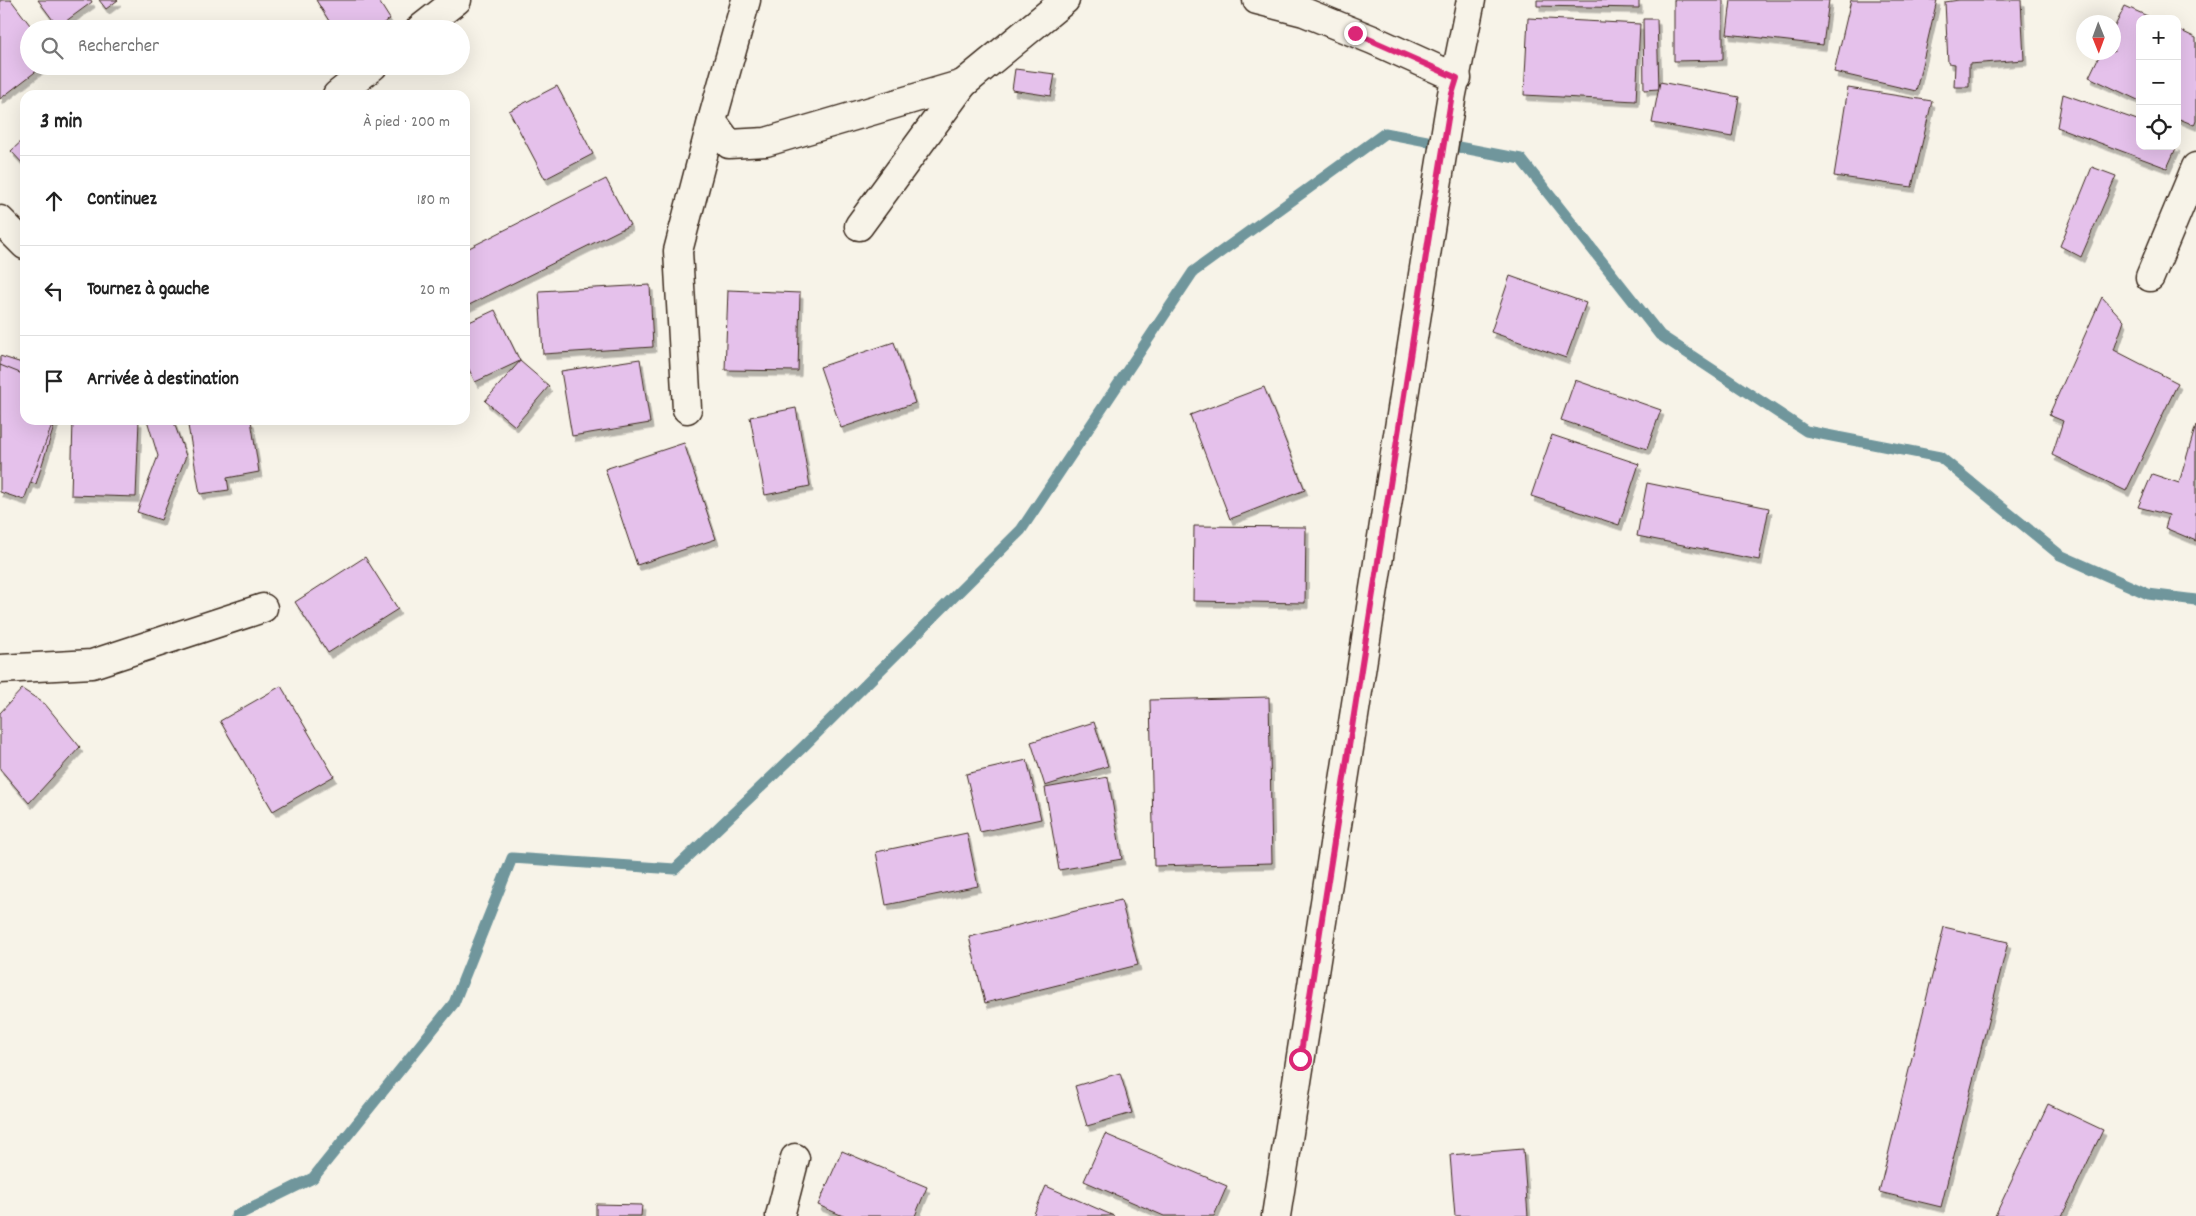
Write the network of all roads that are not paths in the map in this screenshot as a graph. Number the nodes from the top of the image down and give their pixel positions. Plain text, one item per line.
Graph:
1 (456, 0) edge
2 (746, 0) edge
3 (1065, 0) edge
4 (1256, 0) edge
5 (1471, 0) edge
6 (431, 20) edge
7 (362, 75) edge
8 (963, 84) junction
9 (1454, 86) junction
10 (343, 90) edge
11 (712, 121) junction
12 (2196, 167) edge
13 (0, 220) edge
14 (859, 226) dead end
15 (20, 240) edge
16 (2150, 277) dead end
17 (687, 409) dead end
18 (263, 608) dead end
19 (0, 669) edge
20 (795, 1158) dead end
21 (780, 1216) edge
22 (1276, 1216) edge

1 - 6 street
2 - 11 street
3 - 8 street
4 - 9 street
5 - 9 street
7 - 10 street
8 - 11 street
8 - 14 street
9 - 22 street
11 - 17 street
12 - 16 street
13 - 15 street
18 - 19 street
20 - 21 street

